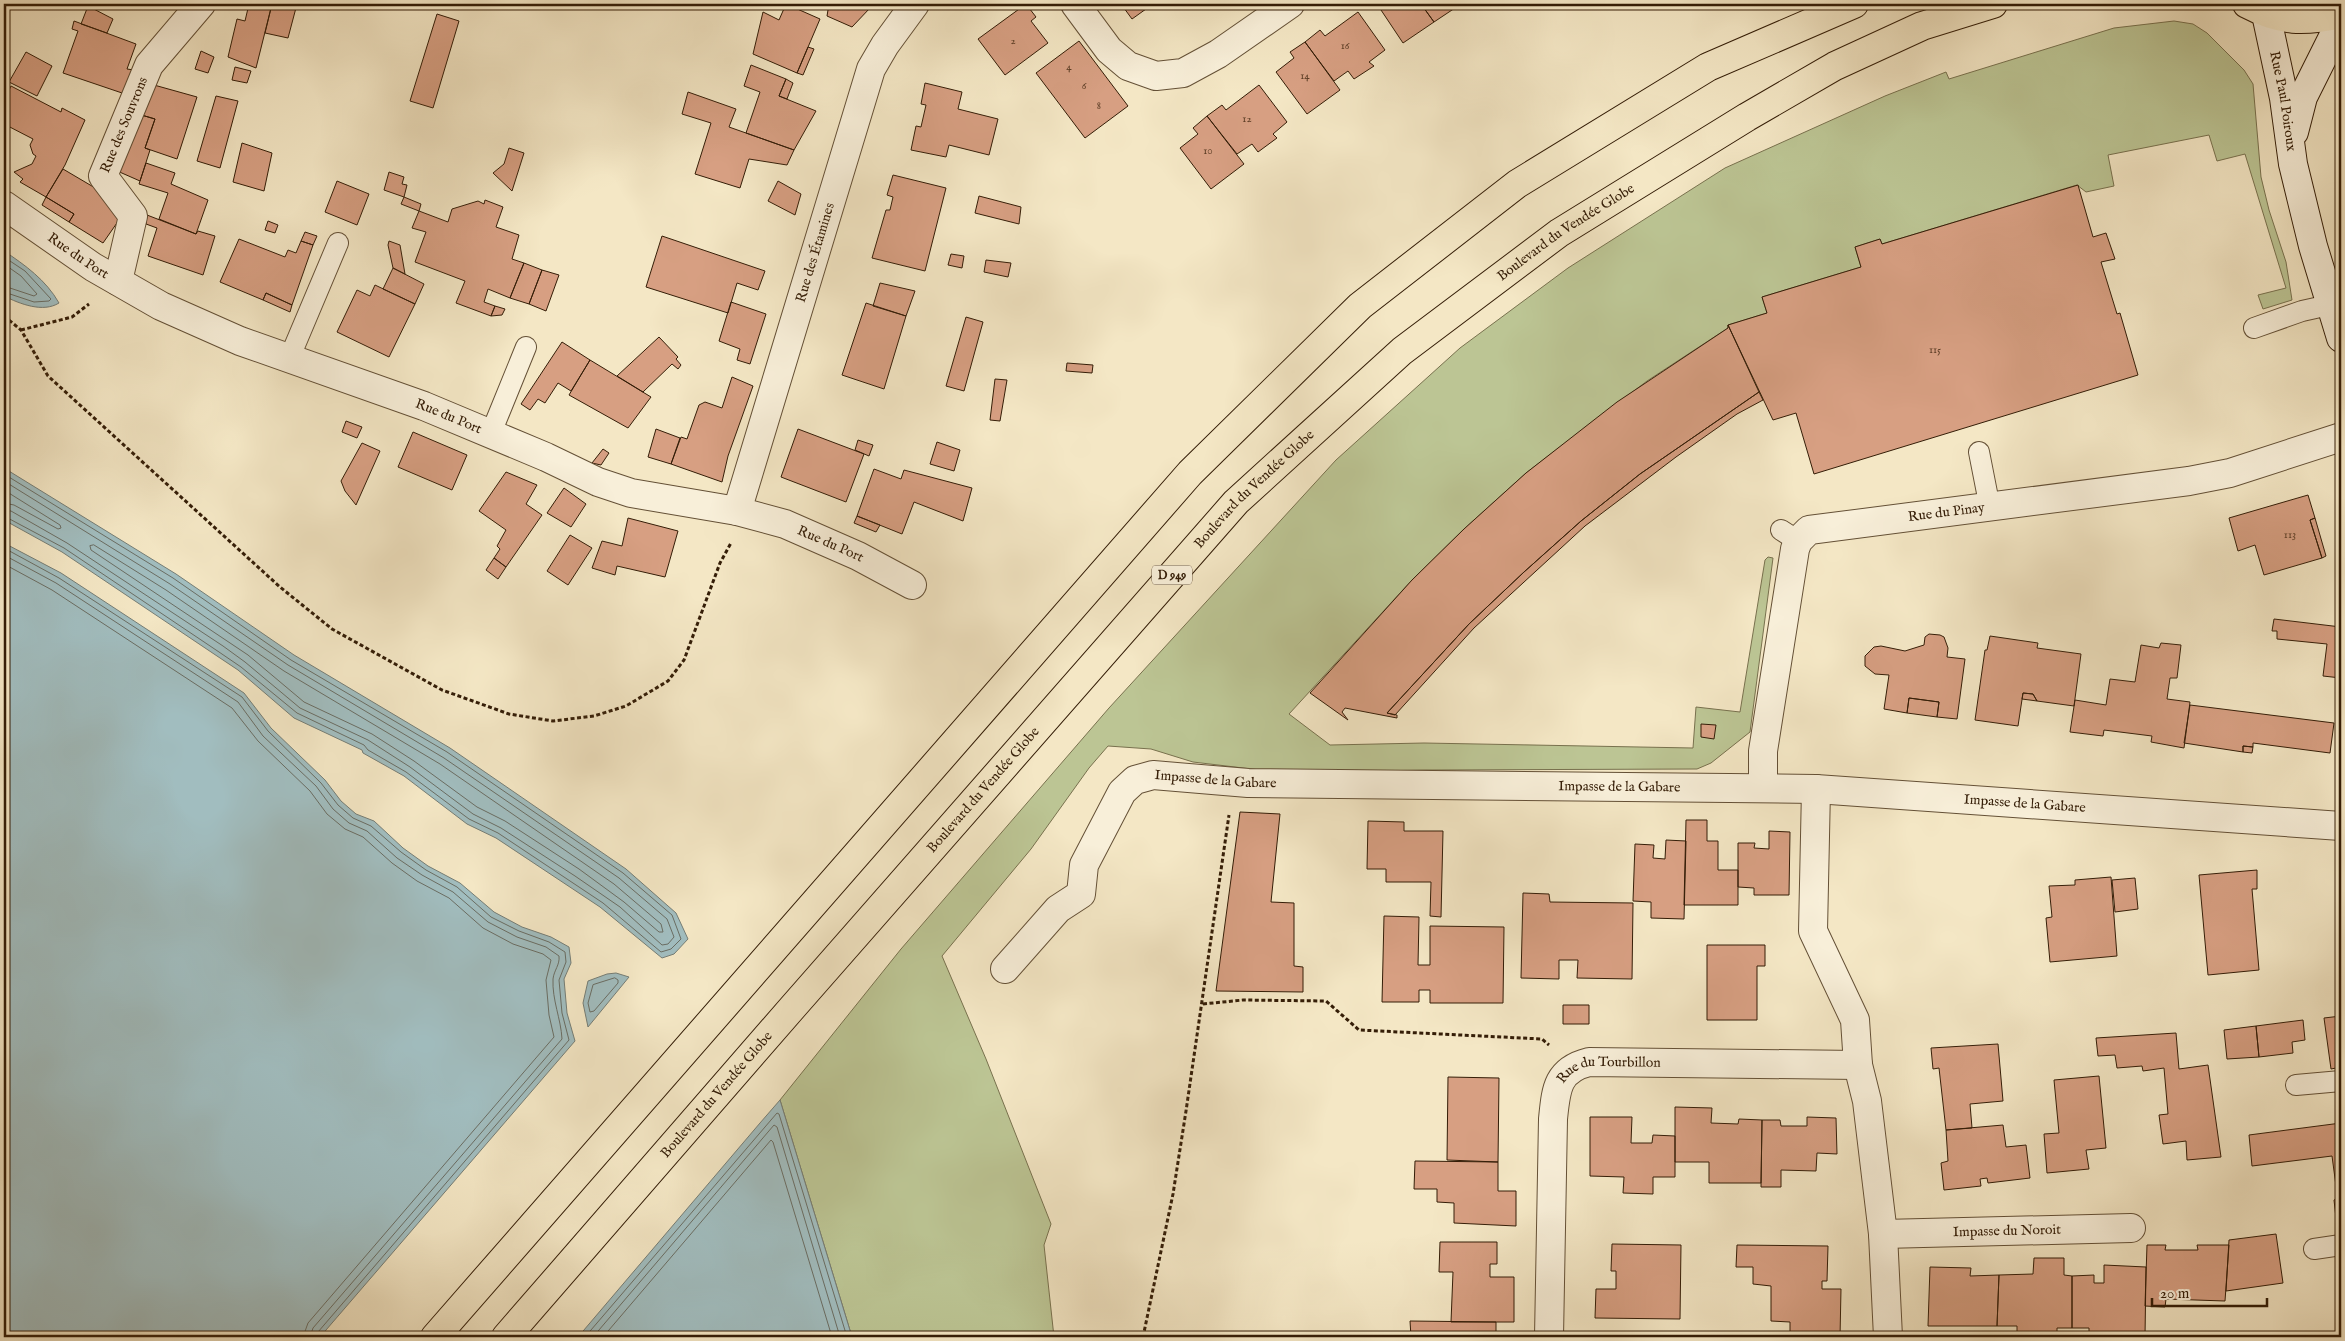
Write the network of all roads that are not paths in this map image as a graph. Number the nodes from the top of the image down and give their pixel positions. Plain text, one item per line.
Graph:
1 (201, 4) edge
2 (915, 4) edge
3 (1075, 4) edge
4 (1290, 4) edge
5 (1854, 4) edge
6 (1993, 4) edge
7 (2256, 9) edge
8 (2341, 14) edge
9 (2341, 21) edge
10 (2291, 145) junction
11 (4, 204) edge
12 (338, 243) dead end
13 (118, 281) junction
14 (2330, 305) junction
15 (2254, 328) dead end
16 (2341, 338) edge
17 (526, 347) dead end
18 (290, 359) junction
19 (491, 433) junction
20 (2341, 437) edge
21 (1979, 452) dead end
22 (1990, 508) junction
23 (737, 511) junction
24 (912, 584) dead end
25 (1763, 788) junction
26 (1816, 789) junction
27 (2341, 826) edge
28 (1005, 969) dead end
29 (1858, 1065) junction
30 (2341, 1081) edge
31 (2296, 1086) dead end
32 (2132, 1228) dead end
33 (1883, 1234) junction
34 (2341, 1245) edge
35 (2314, 1249) dead end
36 (435, 1337) edge
37 (506, 1337) edge
38 (1549, 1337) edge
39 (1888, 1337) edge

1 - 13 street, Rue des Souvrons
2 - 23 street, Rue des Étamines
3 - 4 street
5 - 36 main road
6 - 37 main road, Boulevard du Vendée Globe / D 949
7 - 8 main road
7 - 10 street, Rue Paul Poiroux
9 - 10 street, Rue Paul Poiroux
10 - 14 street
11 - 13 street, Rue du Port
12 - 18 lane
13 - 18 street, Rue du Port
14 - 15 lane
14 - 16 street
17 - 19 lane
18 - 19 street, Rue du Port
19 - 23 street, Rue du Port
20 - 22 street, Rue du Pinay
21 - 22 lane
22 - 25 street, Rue du Pinay
23 - 24 street, Rue du Port
25 - 26 street, Impasse de la Gabare
25 - 28 street, Impasse de la Gabare
26 - 27 street, Impasse de la Gabare
26 - 29 street
29 - 33 street
29 - 38 street, Rue du Tourbillon
30 - 31 lane
32 - 33 street, Impasse du Noroit
33 - 39 street
34 - 35 lane

